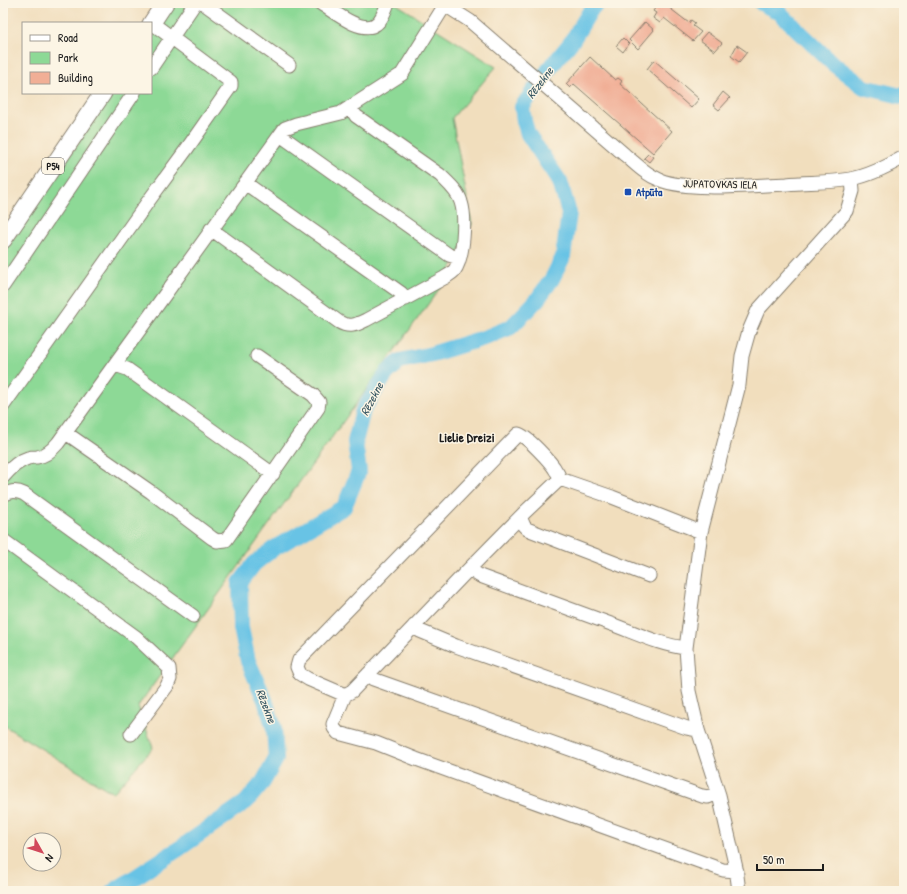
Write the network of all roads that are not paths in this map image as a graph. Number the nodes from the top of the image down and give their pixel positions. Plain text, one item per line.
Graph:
1 (165, 3) edge
2 (195, 3) edge
3 (203, 3) edge
4 (320, 3) edge
5 (388, 3) edge
6 (444, 4) edge
7 (152, 22) edge
8 (152, 24) edge
9 (171, 38) junction
10 (289, 65) dead end
11 (152, 66) edge
12 (102, 94) edge
13 (133, 94) edge
14 (350, 107) junction
15 (280, 135) junction
16 (904, 157) edge
17 (852, 179) junction
18 (245, 183) junction
19 (211, 229) junction
20 (3, 240) edge
21 (459, 258) junction
22 (3, 286) edge
23 (406, 299) junction
24 (258, 356) dead end
25 (115, 365) junction
26 (3, 406) edge
27 (66, 433) junction
28 (273, 474) junction
29 (3, 478) edge
30 (560, 479) junction
31 (3, 495) edge
32 (520, 517) junction
33 (701, 532) junction
34 (3, 540) edge
35 (469, 569) junction
36 (649, 576) dead end
37 (193, 616) dead end
38 (414, 626) junction
39 (686, 648) junction
40 (368, 674) junction
41 (345, 695) junction
42 (698, 730) junction
43 (131, 734) dead end
44 (718, 793) junction
45 (737, 871) junction
46 (739, 891) edge

1 - 7 main road
2 - 9 street
3 - 10 street
4 - 5 street
6 - 14 street
6 - 17 street, JUPATOVKAS IELA
8 - 9 street
9 - 11 street
9 - 26 street
12 - 20 main road, P54
13 - 22 street
14 - 15 street
14 - 21 street
15 - 18 street
15 - 21 street
16 - 17 street, JUPATOVKAS IELA
17 - 33 street
18 - 19 street
18 - 23 street
19 - 23 street
19 - 25 street
21 - 23 street
24 - 28 street
25 - 27 street
25 - 28 street
27 - 28 street
27 - 29 street
30 - 32 street
30 - 33 street
30 - 41 street
31 - 37 street
32 - 35 street
32 - 36 street
33 - 39 street
34 - 43 street
35 - 38 street
35 - 39 street
38 - 40 street
38 - 42 street
39 - 42 street
40 - 41 street
40 - 44 street
41 - 45 street
42 - 44 street
44 - 45 street
45 - 46 street

